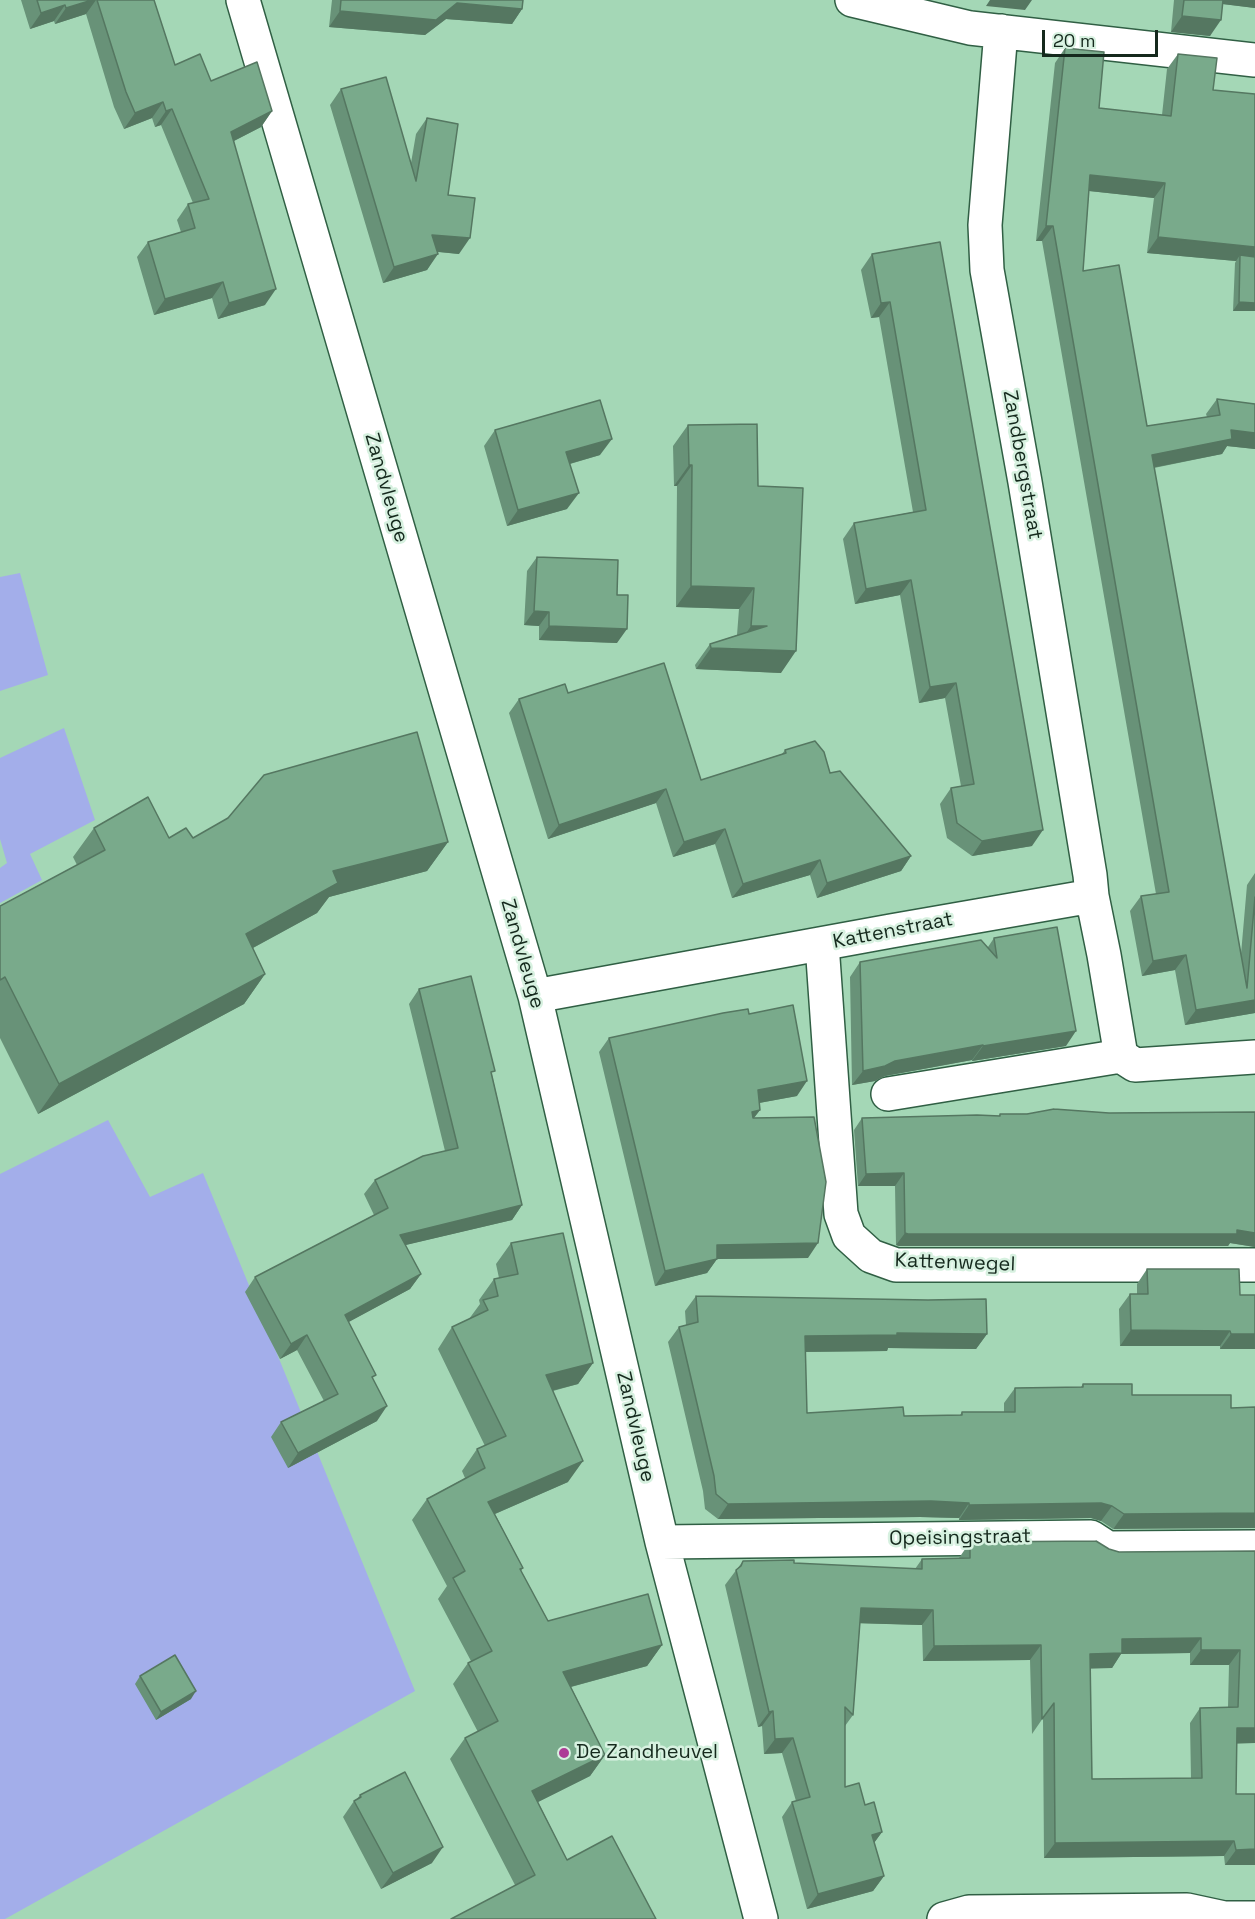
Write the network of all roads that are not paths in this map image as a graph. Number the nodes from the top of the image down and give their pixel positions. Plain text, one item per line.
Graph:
1 (243, 0) edge
2 (852, 0) edge
3 (1001, 31) junction
4 (1255, 60) edge
5 (1092, 896) junction
6 (822, 944) junction
7 (535, 996) junction
8 (1121, 1056) junction
9 (1255, 1057) edge
10 (888, 1094) dead end
11 (1255, 1265) edge
12 (662, 1542) junction
13 (1255, 1547) edge
14 (1255, 1918) edge
15 (761, 1919) edge
16 (944, 1919) edge

1 - 7 street, Zandvleuge
2 - 3 street
3 - 4 street
3 - 5 street, Zandbergstraat
5 - 6 street, Kattenstraat
5 - 8 street
6 - 7 street, Kattenstraat
6 - 11 street, Kattenwegel
7 - 12 street, Zandvleuge
8 - 9 street
8 - 10 street
12 - 13 street, Opeisingstraat
12 - 15 street, Zandvleuge
14 - 16 street

